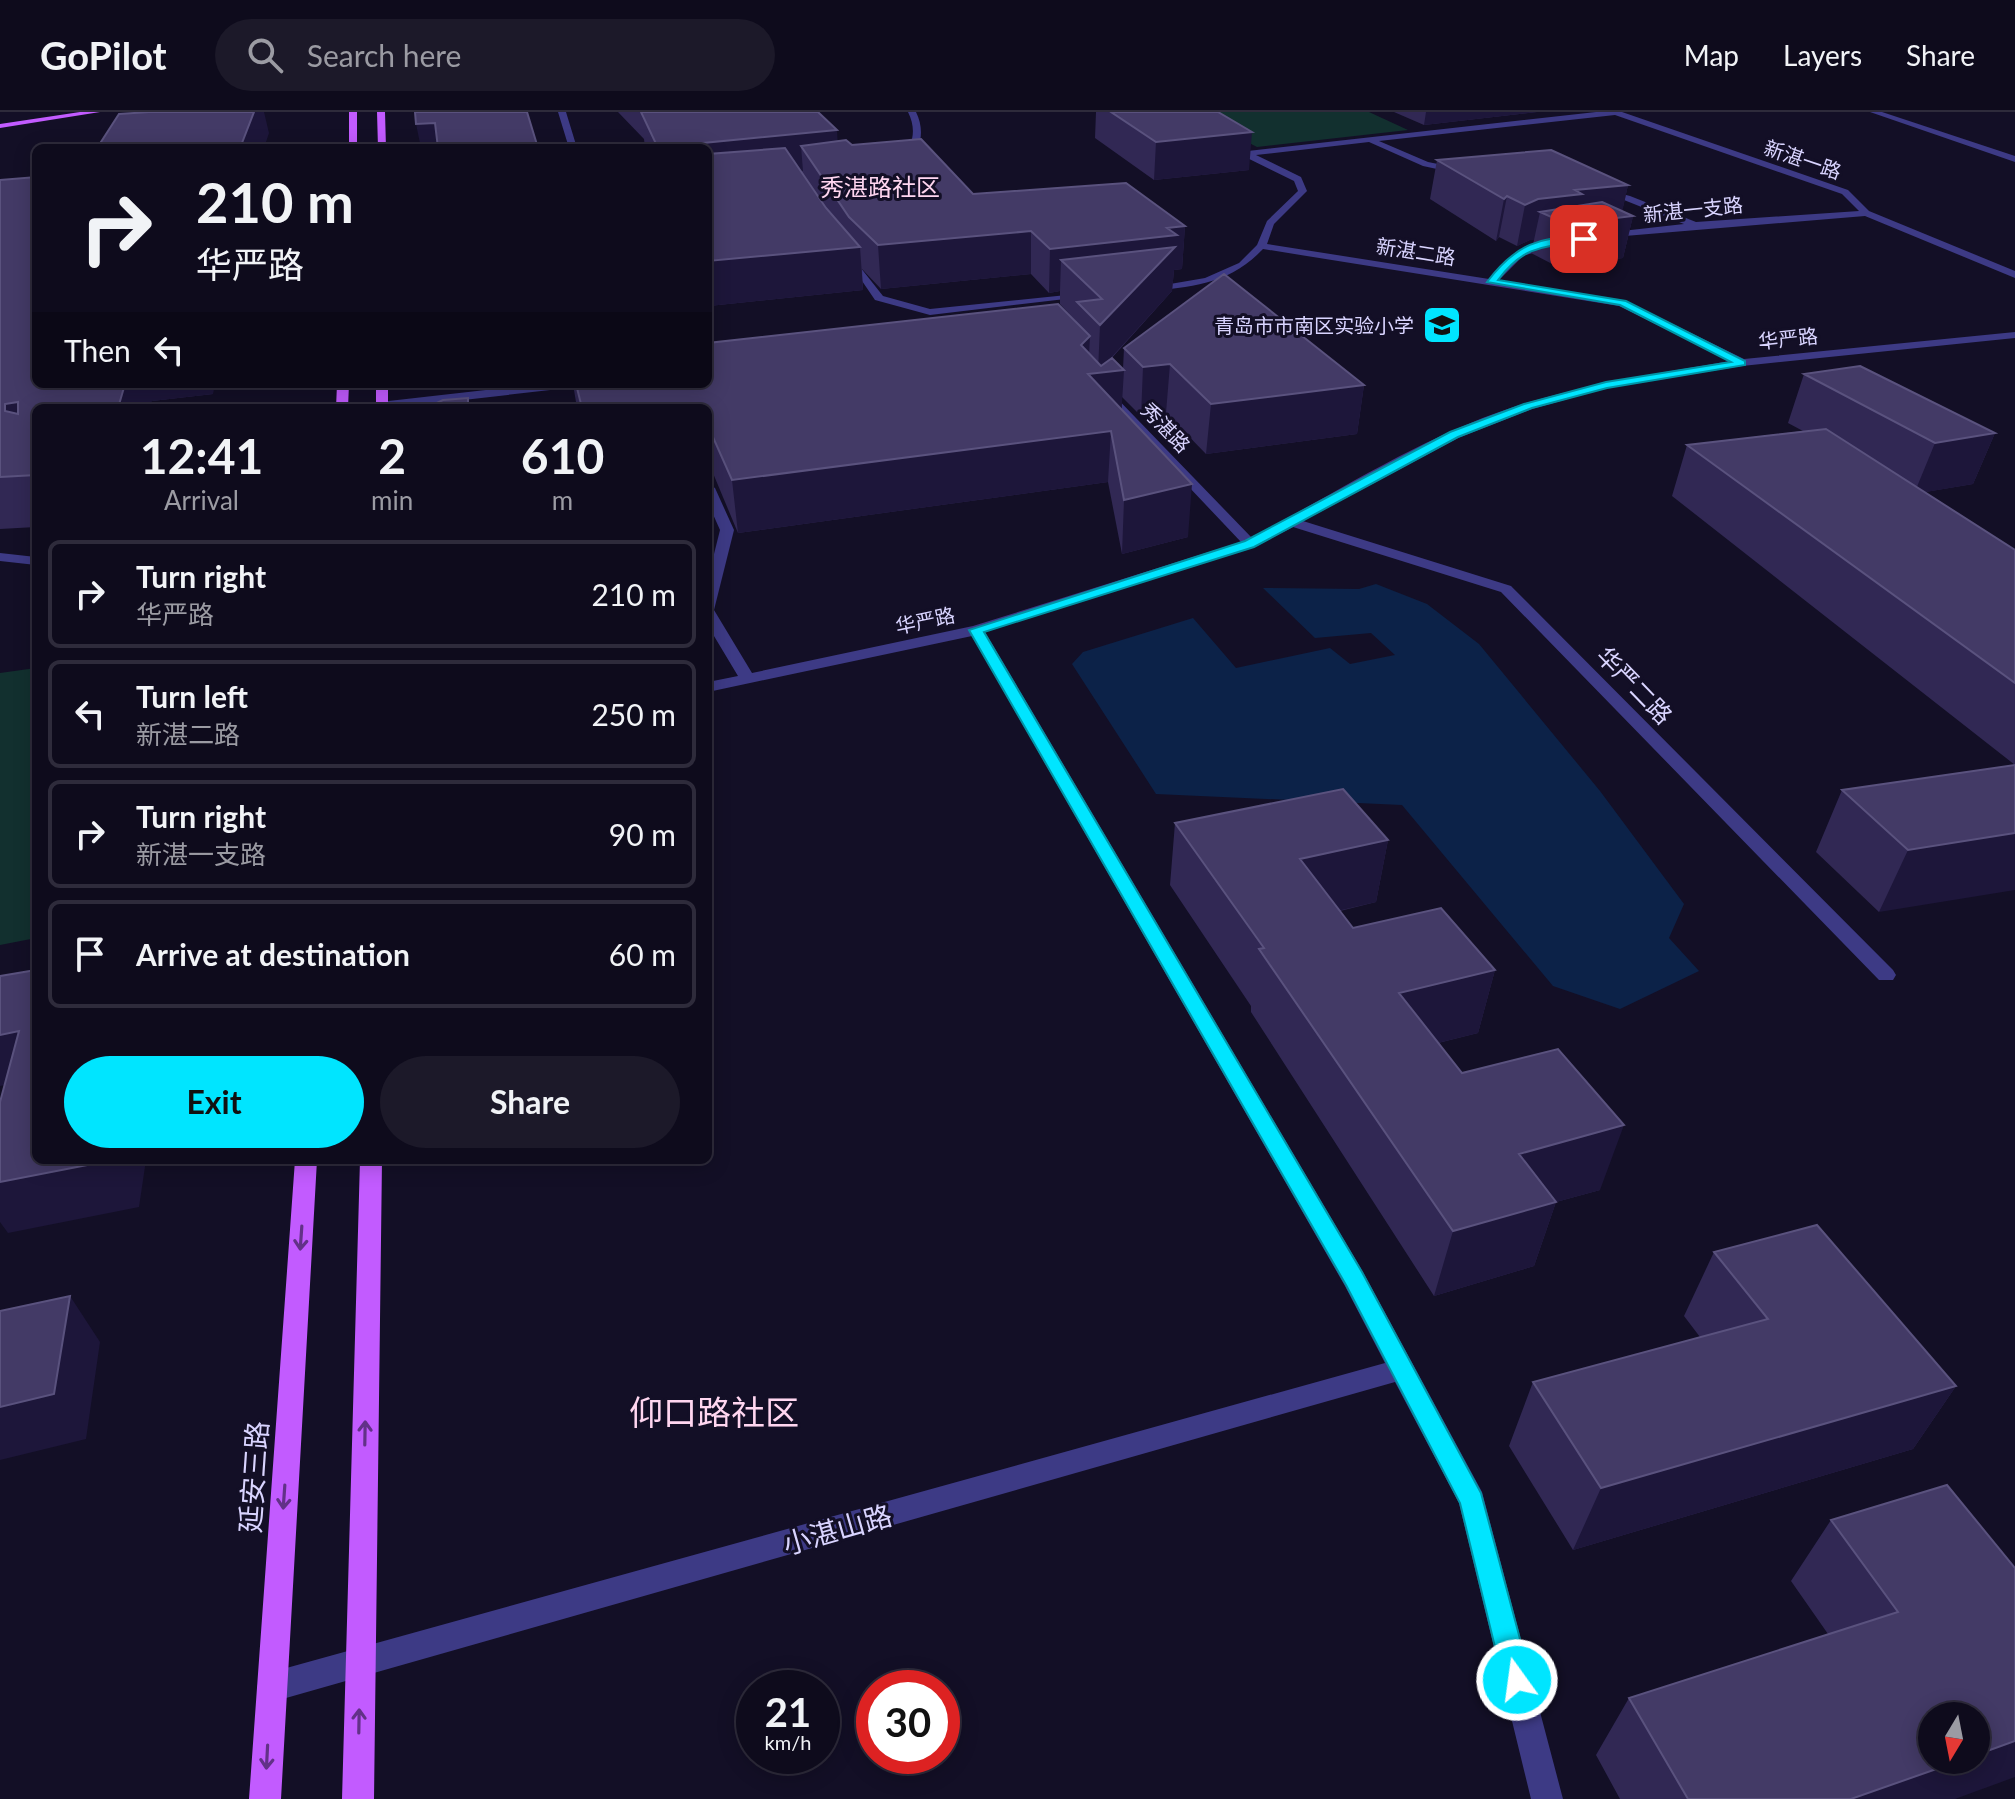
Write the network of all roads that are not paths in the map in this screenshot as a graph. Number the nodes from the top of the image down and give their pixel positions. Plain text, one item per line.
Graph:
1 (44, 112) edge
2 (96, 112) edge
3 (353, 112) edge
4 (381, 112) edge
5 (562, 112) edge
6 (912, 112) edge
7 (1616, 112) edge
8 (1874, 112) edge
9 (0, 118) edge
10 (0, 126) edge
11 (1370, 140) junction
12 (1222, 142) edge
13 (353, 144) edge
14 (382, 144) edge
15 (572, 144) edge
16 (1246, 154) junction
17 (2015, 159) edge
18 (899, 165) edge
19 (1470, 172) edge
20 (1587, 189) edge
21 (1866, 213) junction
22 (1696, 225) junction
23 (1594, 238) edge
24 (1563, 242) edge
25 (838, 245) edge
26 (1261, 246) junction
27 (2015, 275) edge
28 (1492, 282) junction
29 (1140, 290) edge
30 (1096, 295) edge
31 (2015, 335) edge
32 (1742, 363) junction
33 (1092, 378) edge
34 (536, 388) edge
35 (406, 404) edge
36 (712, 497) edge
37 (1292, 522) junction
38 (1250, 544) junction
39 (0, 557) edge
40 (32, 561) edge
41 (712, 594) edge
42 (712, 618) edge
43 (976, 630) junction
44 (747, 678) junction
45 (712, 686) edge
46 (1886, 975) dead end
47 (306, 1164) edge
48 (371, 1164) edge
49 (1402, 1369) junction
50 (360, 1663) junction
51 (272, 1687) junction
52 (265, 1799) edge
53 (358, 1799) edge
54 (1547, 1799) edge

1 - 9 main road
2 - 10 main road
3 - 13 main road
4 - 14 main road
5 - 15 street
6 - 18 street
7 - 11 street
7 - 21 street, 新湛一路
8 - 17 street
11 - 16 street
11 - 19 street
12 - 16 street
16 - 26 street
20 - 22 street
21 - 22 street, 新湛一支路
21 - 27 street, 新湛一路
22 - 23 street, 新湛一支路
24 - 28 street
25 - 30 street
26 - 28 street, 新湛二路
26 - 29 street
28 - 32 street, 新湛二路
31 - 32 street, 华严路
32 - 37 street, 华严路
33 - 38 street, 秀湛路
34 - 35 street
36 - 41 street
37 - 38 street, 华严路
37 - 46 street, 华严二路
38 - 43 street, 华严路
39 - 40 street
42 - 44 street
43 - 44 street, 华严路
43 - 49 street
44 - 45 street, 华严路
47 -> 51 main road, 延安三路
50 -> 48 main road
49 - 50 street, 小湛山路
49 - 54 street
50 - 51 street, 小湛山路
53 -> 50 main road
51 -> 52 main road, 延安三路

